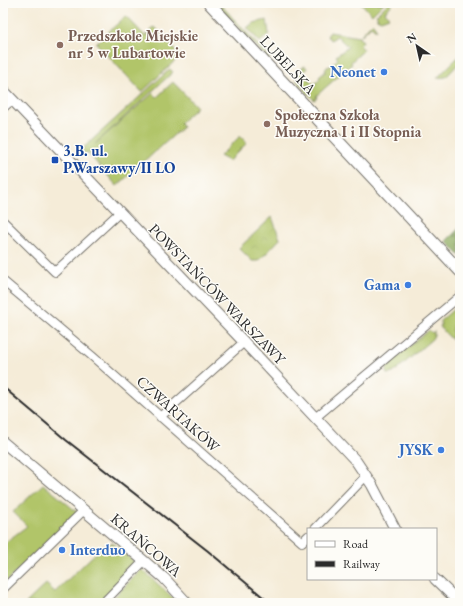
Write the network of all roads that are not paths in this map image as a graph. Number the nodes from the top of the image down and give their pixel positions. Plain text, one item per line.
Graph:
1 (209, 3) edge
2 (3, 90) edge
3 (12, 100) junction
4 (3, 108) edge
5 (119, 213) junction
6 (3, 221) edge
7 (460, 271) edge
8 (3, 281) edge
9 (460, 296) edge
10 (244, 342) junction
11 (160, 417) junction
12 (315, 418) junction
13 (3, 442) edge
14 (366, 476) junction
15 (84, 510) junction
16 (316, 528) edge
17 (394, 528) edge
18 (307, 537) edge
19 (144, 561) junction
20 (436, 580) edge
21 (3, 589) edge
22 (103, 603) edge
23 (187, 603) edge
24 (460, 603) edge

1 - 7 main road, LUBELSKA
2 - 3 street, POWSTAŃCÓW WARSZAWY
3 - 4 street
3 - 5 street, POWSTAŃCÓW WARSZAWY
5 - 6 street
5 - 10 street, POWSTAŃCÓW WARSZAWY
8 - 11 street, CZWARTAKÓW
9 - 12 street
10 - 11 street
10 - 12 street, POWSTAŃCÓW WARSZAWY
11 - 18 street, CZWARTAKÓW
12 - 14 street, POWSTAŃCÓW WARSZAWY
13 - 15 street, KRAŃCOWA
14 - 16 street
14 - 17 street, POWSTAŃCÓW WARSZAWY
15 - 19 street, KRAŃCOWA
15 - 21 street
19 - 22 street
19 - 23 street, KRAŃCOWA
20 - 24 street

